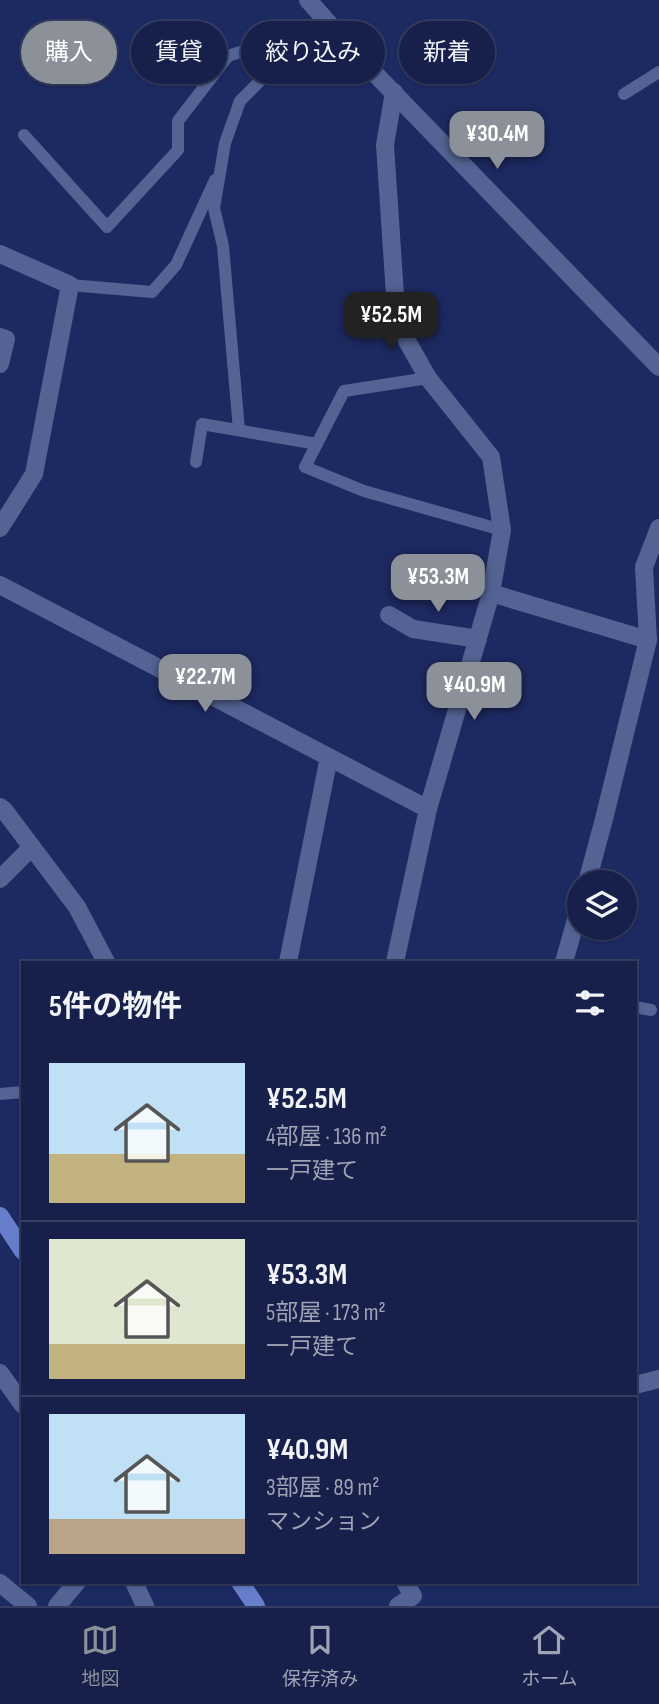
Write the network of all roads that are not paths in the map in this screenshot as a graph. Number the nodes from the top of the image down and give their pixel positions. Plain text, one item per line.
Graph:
1 (308, 0) edge
2 (327, 21) edge
3 (241, 52) edge
4 (659, 72) edge
5 (385, 83) edge
6 (257, 84) edge
7 (394, 92) junction
8 (624, 94) dead end
9 (24, 135) dead end
10 (222, 163) junction
11 (0, 254) edge
12 (70, 285) junction
13 (0, 337) edge
14 (0, 364) edge
15 (659, 367) edge
16 (428, 378) junction
17 (239, 430) junction
18 (317, 444) junction
19 (196, 462) dead end
20 (0, 528) edge
21 (659, 528) edge
22 (502, 530) junction
23 (0, 585) edge
24 (491, 593) junction
25 (389, 615) dead end
26 (478, 639) junction
27 (648, 640) junction
28 (329, 757) junction
29 (0, 807) edge
30 (428, 809) junction
31 (32, 847) junction
32 (590, 870) edge
33 (0, 879) edge
34 (570, 940) edge
35 (105, 961) edge
36 (288, 961) edge
37 (395, 961) edge
38 (564, 961) edge
39 (637, 1006) edge
40 (651, 1010) dead end
41 (21, 1092) edge
42 (0, 1094) edge
43 (0, 1216) edge
44 (21, 1248) edge
45 (0, 1373) edge
46 (659, 1379) edge
47 (637, 1384) edge
48 (21, 1402) edge
49 (0, 1583) edge
50 (75, 1584) edge
51 (135, 1584) edge
52 (241, 1584) edge
53 (406, 1584) edge
54 (28, 1606) edge
55 (57, 1606) edge
56 (145, 1606) edge
57 (256, 1606) edge
58 (398, 1606) edge

1 - 2 street
3 - 9 lane
4 - 8 lane
5 - 7 street
6 - 10 lane
7 - 15 street
7 - 16 street
10 - 12 lane
10 - 17 lane
11 - 12 street
12 - 20 street
13 - 14 street
16 - 18 lane
16 - 22 street
17 - 18 lane
17 - 19 lane
18 - 22 lane
21 - 27 street
22 - 24 street
23 - 28 street
24 - 26 street
24 - 27 street
25 - 26 street
26 - 30 street
27 - 32 street
28 - 30 street
28 - 36 street
29 - 31 street
30 - 37 street
31 - 33 street
31 - 35 street
34 - 38 street
39 - 40 lane
41 - 42 lane
43 - 44 main road
45 - 48 street
46 - 47 street
49 - 54 street
50 - 55 street
51 - 56 street
52 - 57 main road
53 - 58 street

